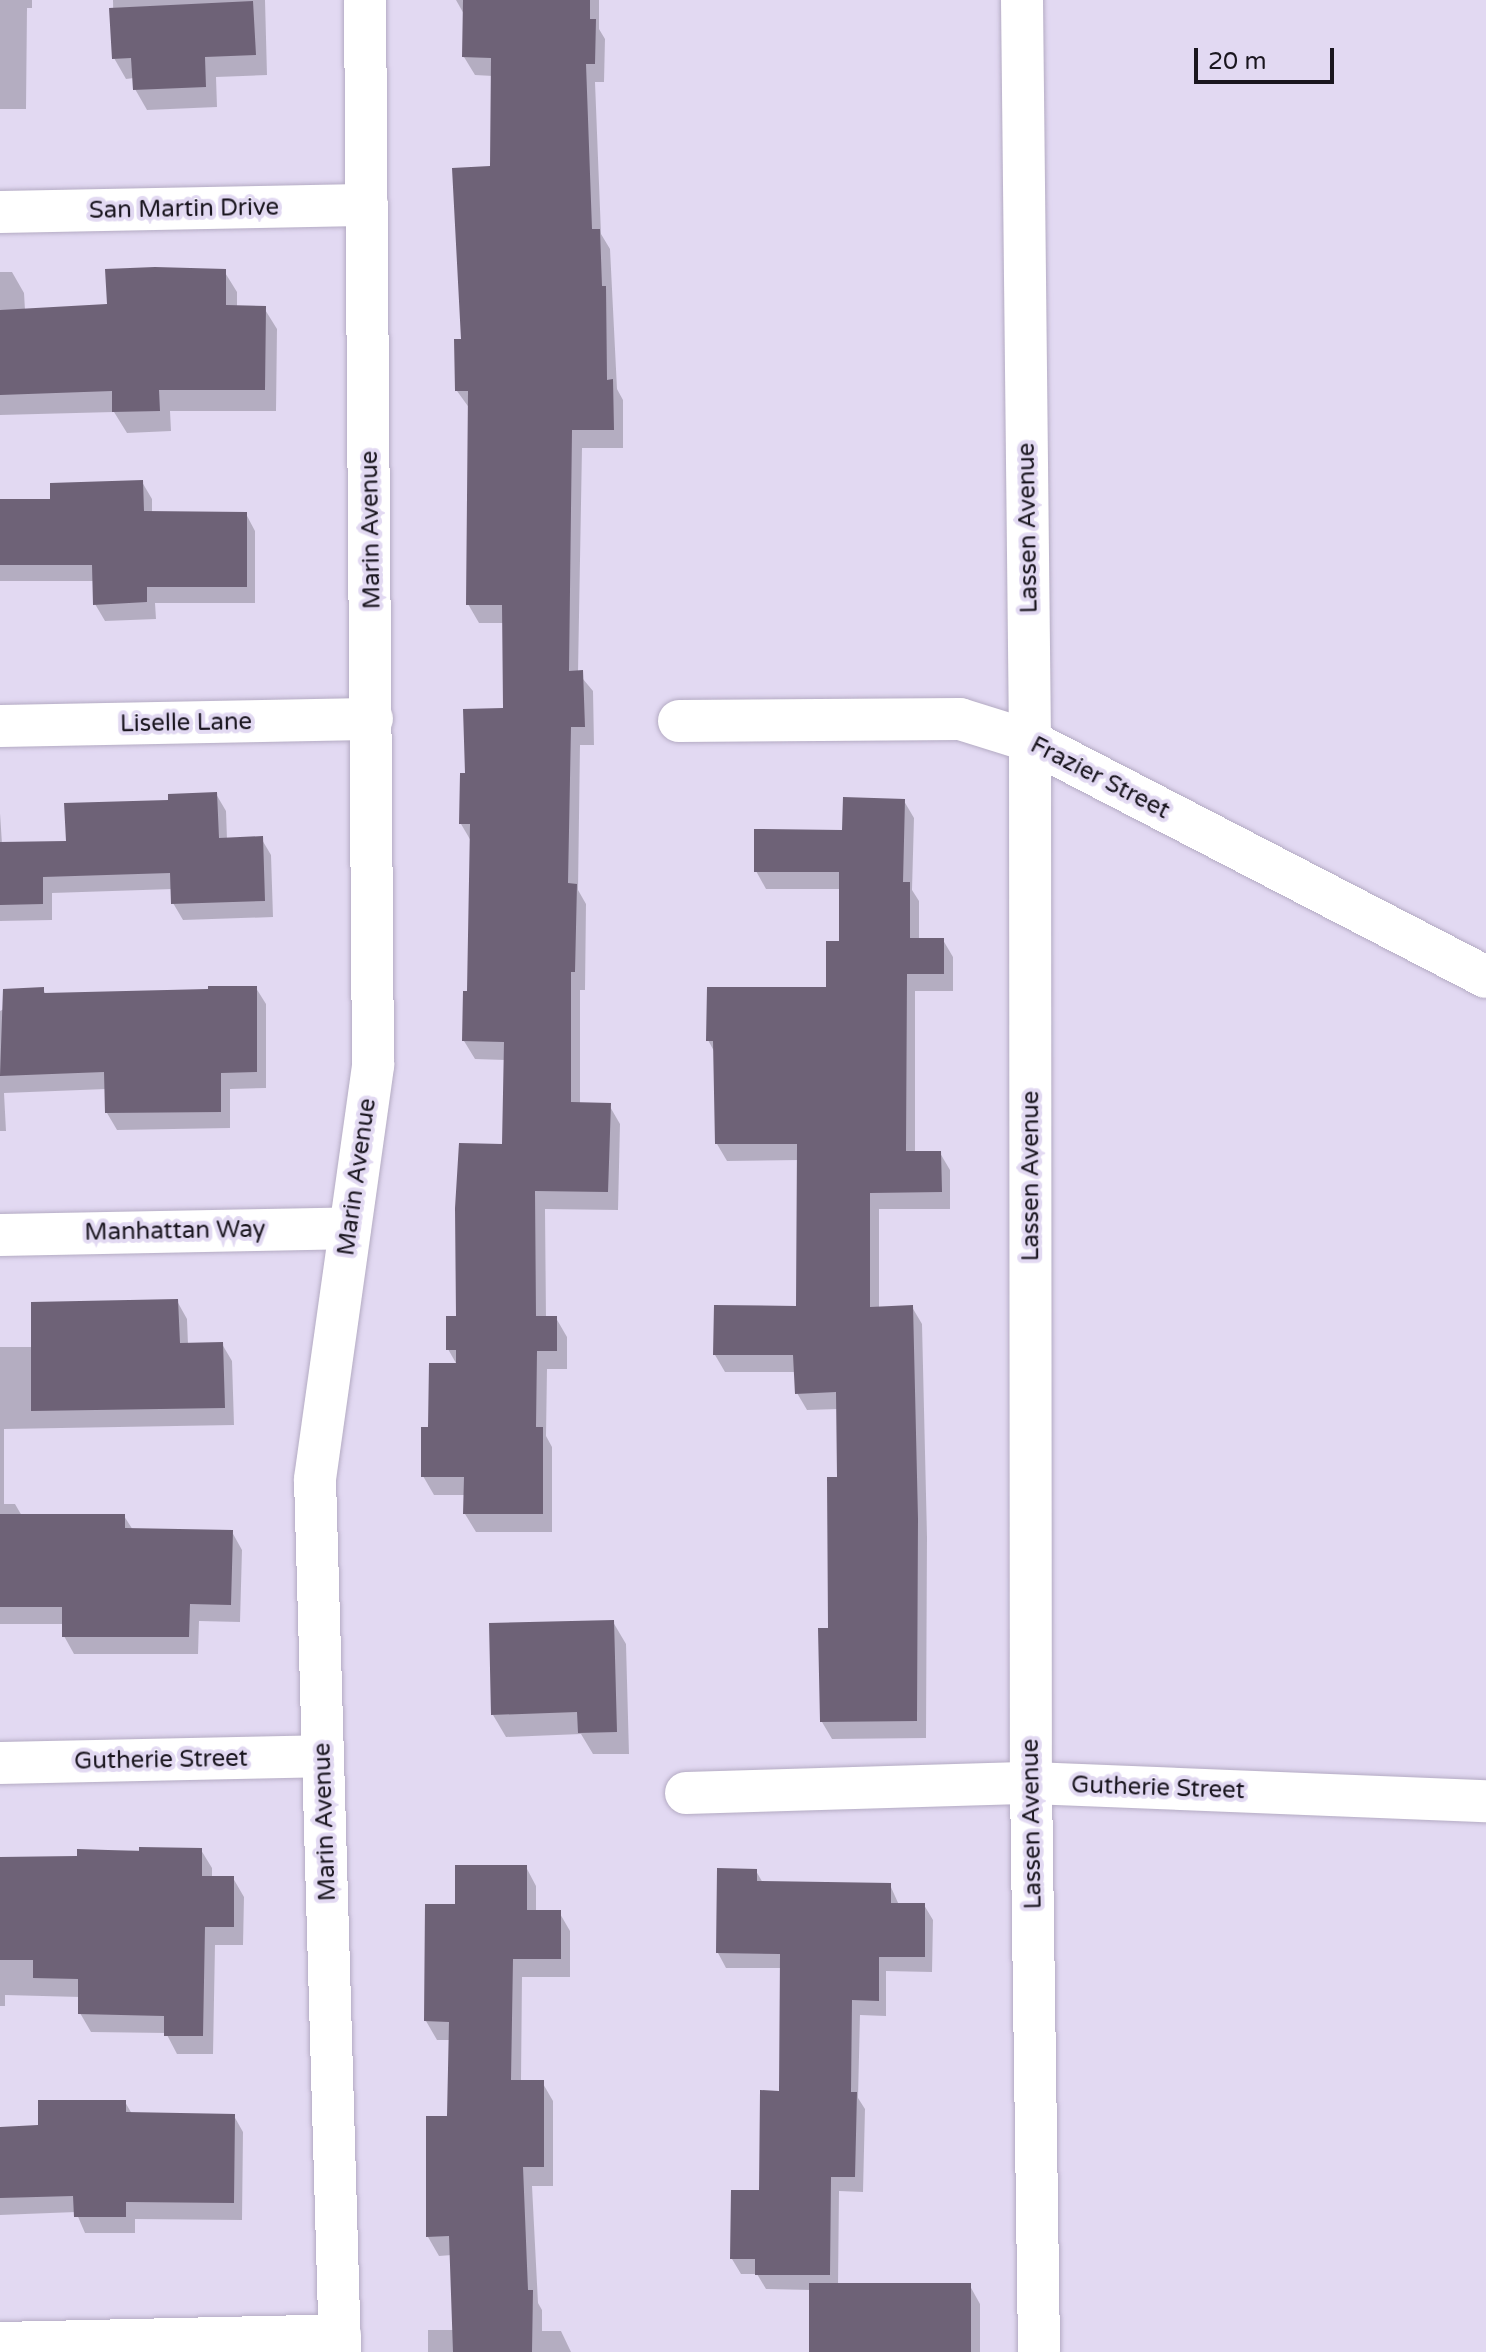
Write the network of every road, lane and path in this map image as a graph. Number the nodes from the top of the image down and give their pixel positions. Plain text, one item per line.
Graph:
1 (365, 0) edge
2 (1022, 0) edge
3 (367, 205) junction
4 (0, 212) edge
5 (372, 719) junction
6 (679, 721) dead end
7 (0, 726) edge
8 (1030, 741) junction
9 (1486, 977) edge
10 (350, 1228) junction
11 (0, 1235) edge
12 (323, 1756) junction
13 (0, 1763) edge
14 (1031, 1783) junction
15 (686, 1793) dead end
16 (1486, 1801) edge
17 (0, 2343) edge
18 (340, 2344) edge
19 (1039, 2352) edge

1 - 3 street, Marin Avenue
2 - 8 street, Lassen Avenue
3 - 4 street, San Martin Drive
3 - 5 street, Marin Avenue
5 - 7 street, Liselle Lane
5 - 10 street, Marin Avenue
6 - 8 street, Frazier Street
8 - 9 street, Frazier Street
8 - 14 street, Lassen Avenue
10 - 11 street, Manhattan Way
10 - 12 street, Marin Avenue
12 - 13 street, Gutherie Street
12 - 18 street, Marin Avenue
14 - 15 street, Gutherie Street
14 - 16 street, Gutherie Street
14 - 19 street, Lassen Avenue
17 - 18 street

